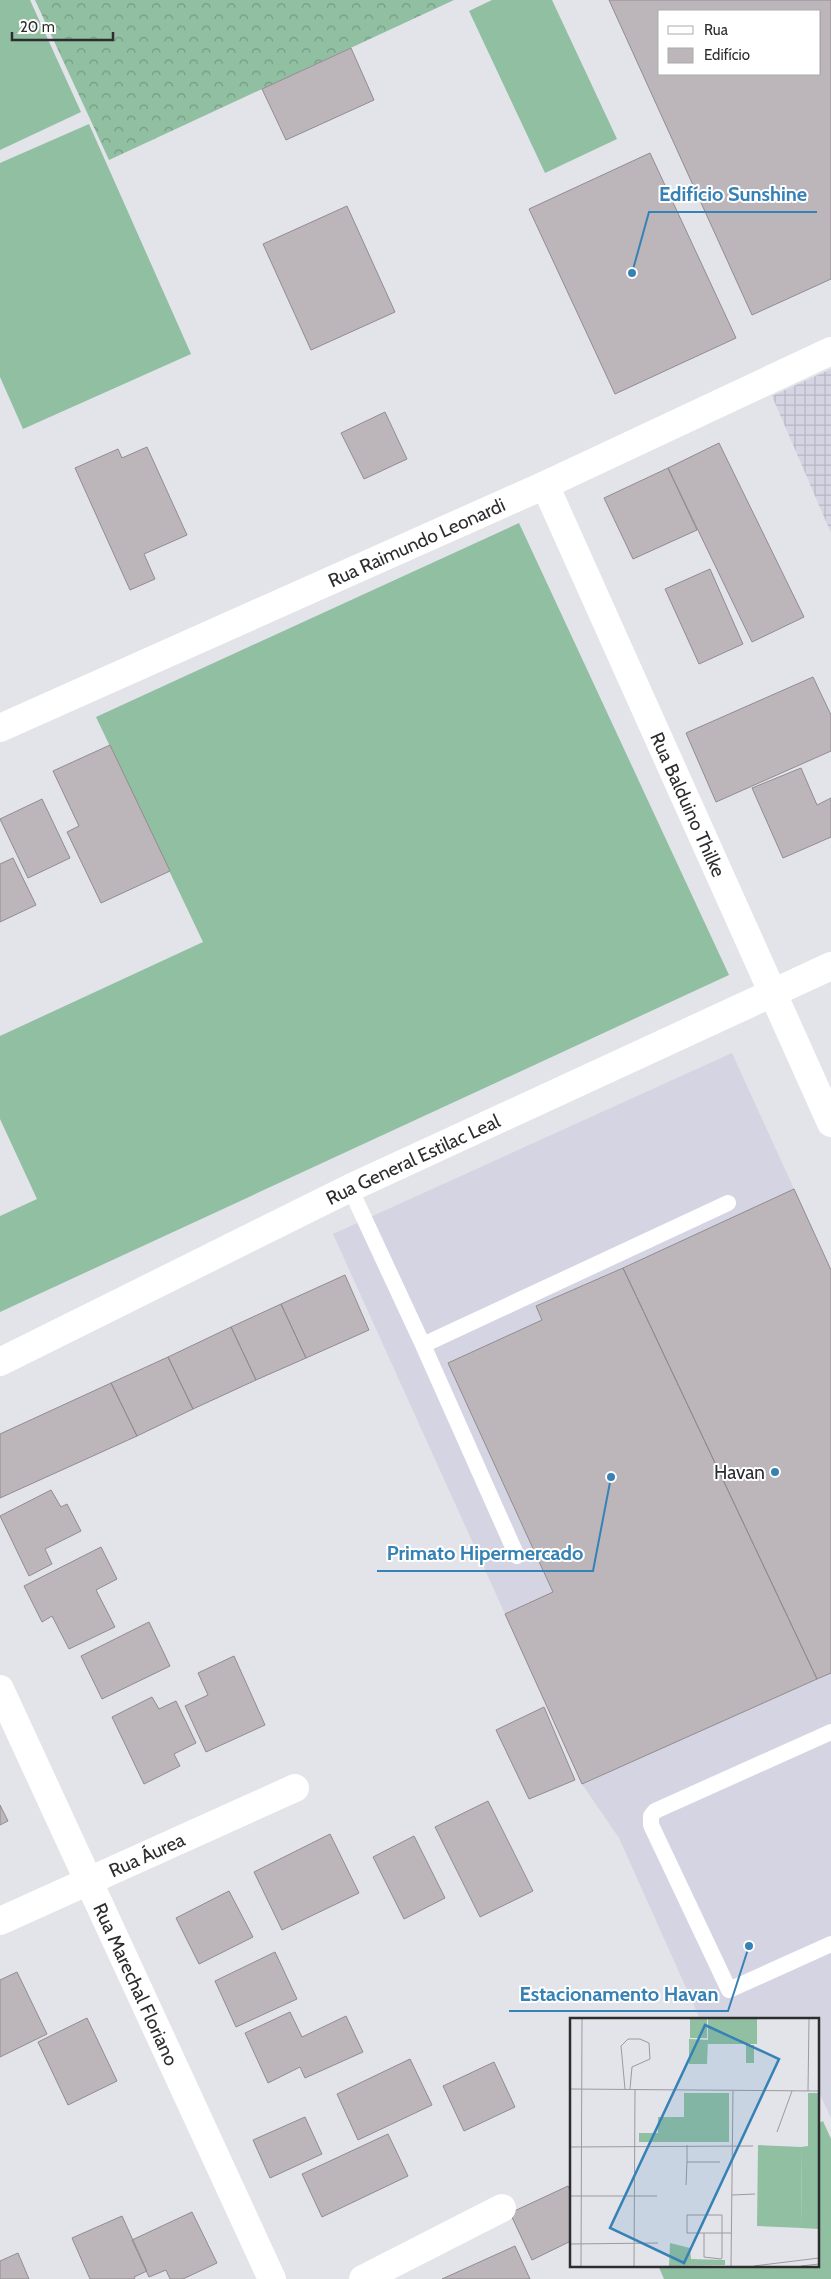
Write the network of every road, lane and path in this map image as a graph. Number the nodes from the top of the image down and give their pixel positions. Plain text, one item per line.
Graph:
1 (831, 351) edge
2 (545, 485) junction
3 (0, 728) edge
4 (831, 966) edge
5 (773, 992) junction
6 (831, 1123) edge
7 (350, 1188) junction
8 (728, 1203) dead end
9 (423, 1345) junction
10 (0, 1362) edge
11 (517, 1556) dead end
12 (0, 1689) edge
13 (831, 1732) edge
14 (295, 1788) dead end
15 (88, 1880) junction
16 (0, 1920) edge
17 (831, 1944) edge
18 (502, 2208) dead end
19 (272, 2279) edge
20 (363, 2279) edge

1 - 2 street, Rua Raimundo Leonardi
2 - 3 street, Rua Raimundo Leonardi
2 - 5 street, Rua Balduino Thilke
4 - 5 street, Rua General Estilac Leal
5 - 6 street, Rua Balduino Thilke
5 - 7 street, Rua General Estilac Leal
7 - 9 lane
7 - 10 street, Rua General Estilac Leal
8 - 9 lane
9 - 11 lane
12 - 15 street, Rua Marechal Floriano
13 - 17 lane
14 - 15 street, Rua Áurea
15 - 16 street, Rua Áurea
15 - 19 street, Rua Marechal Floriano
18 - 20 street

